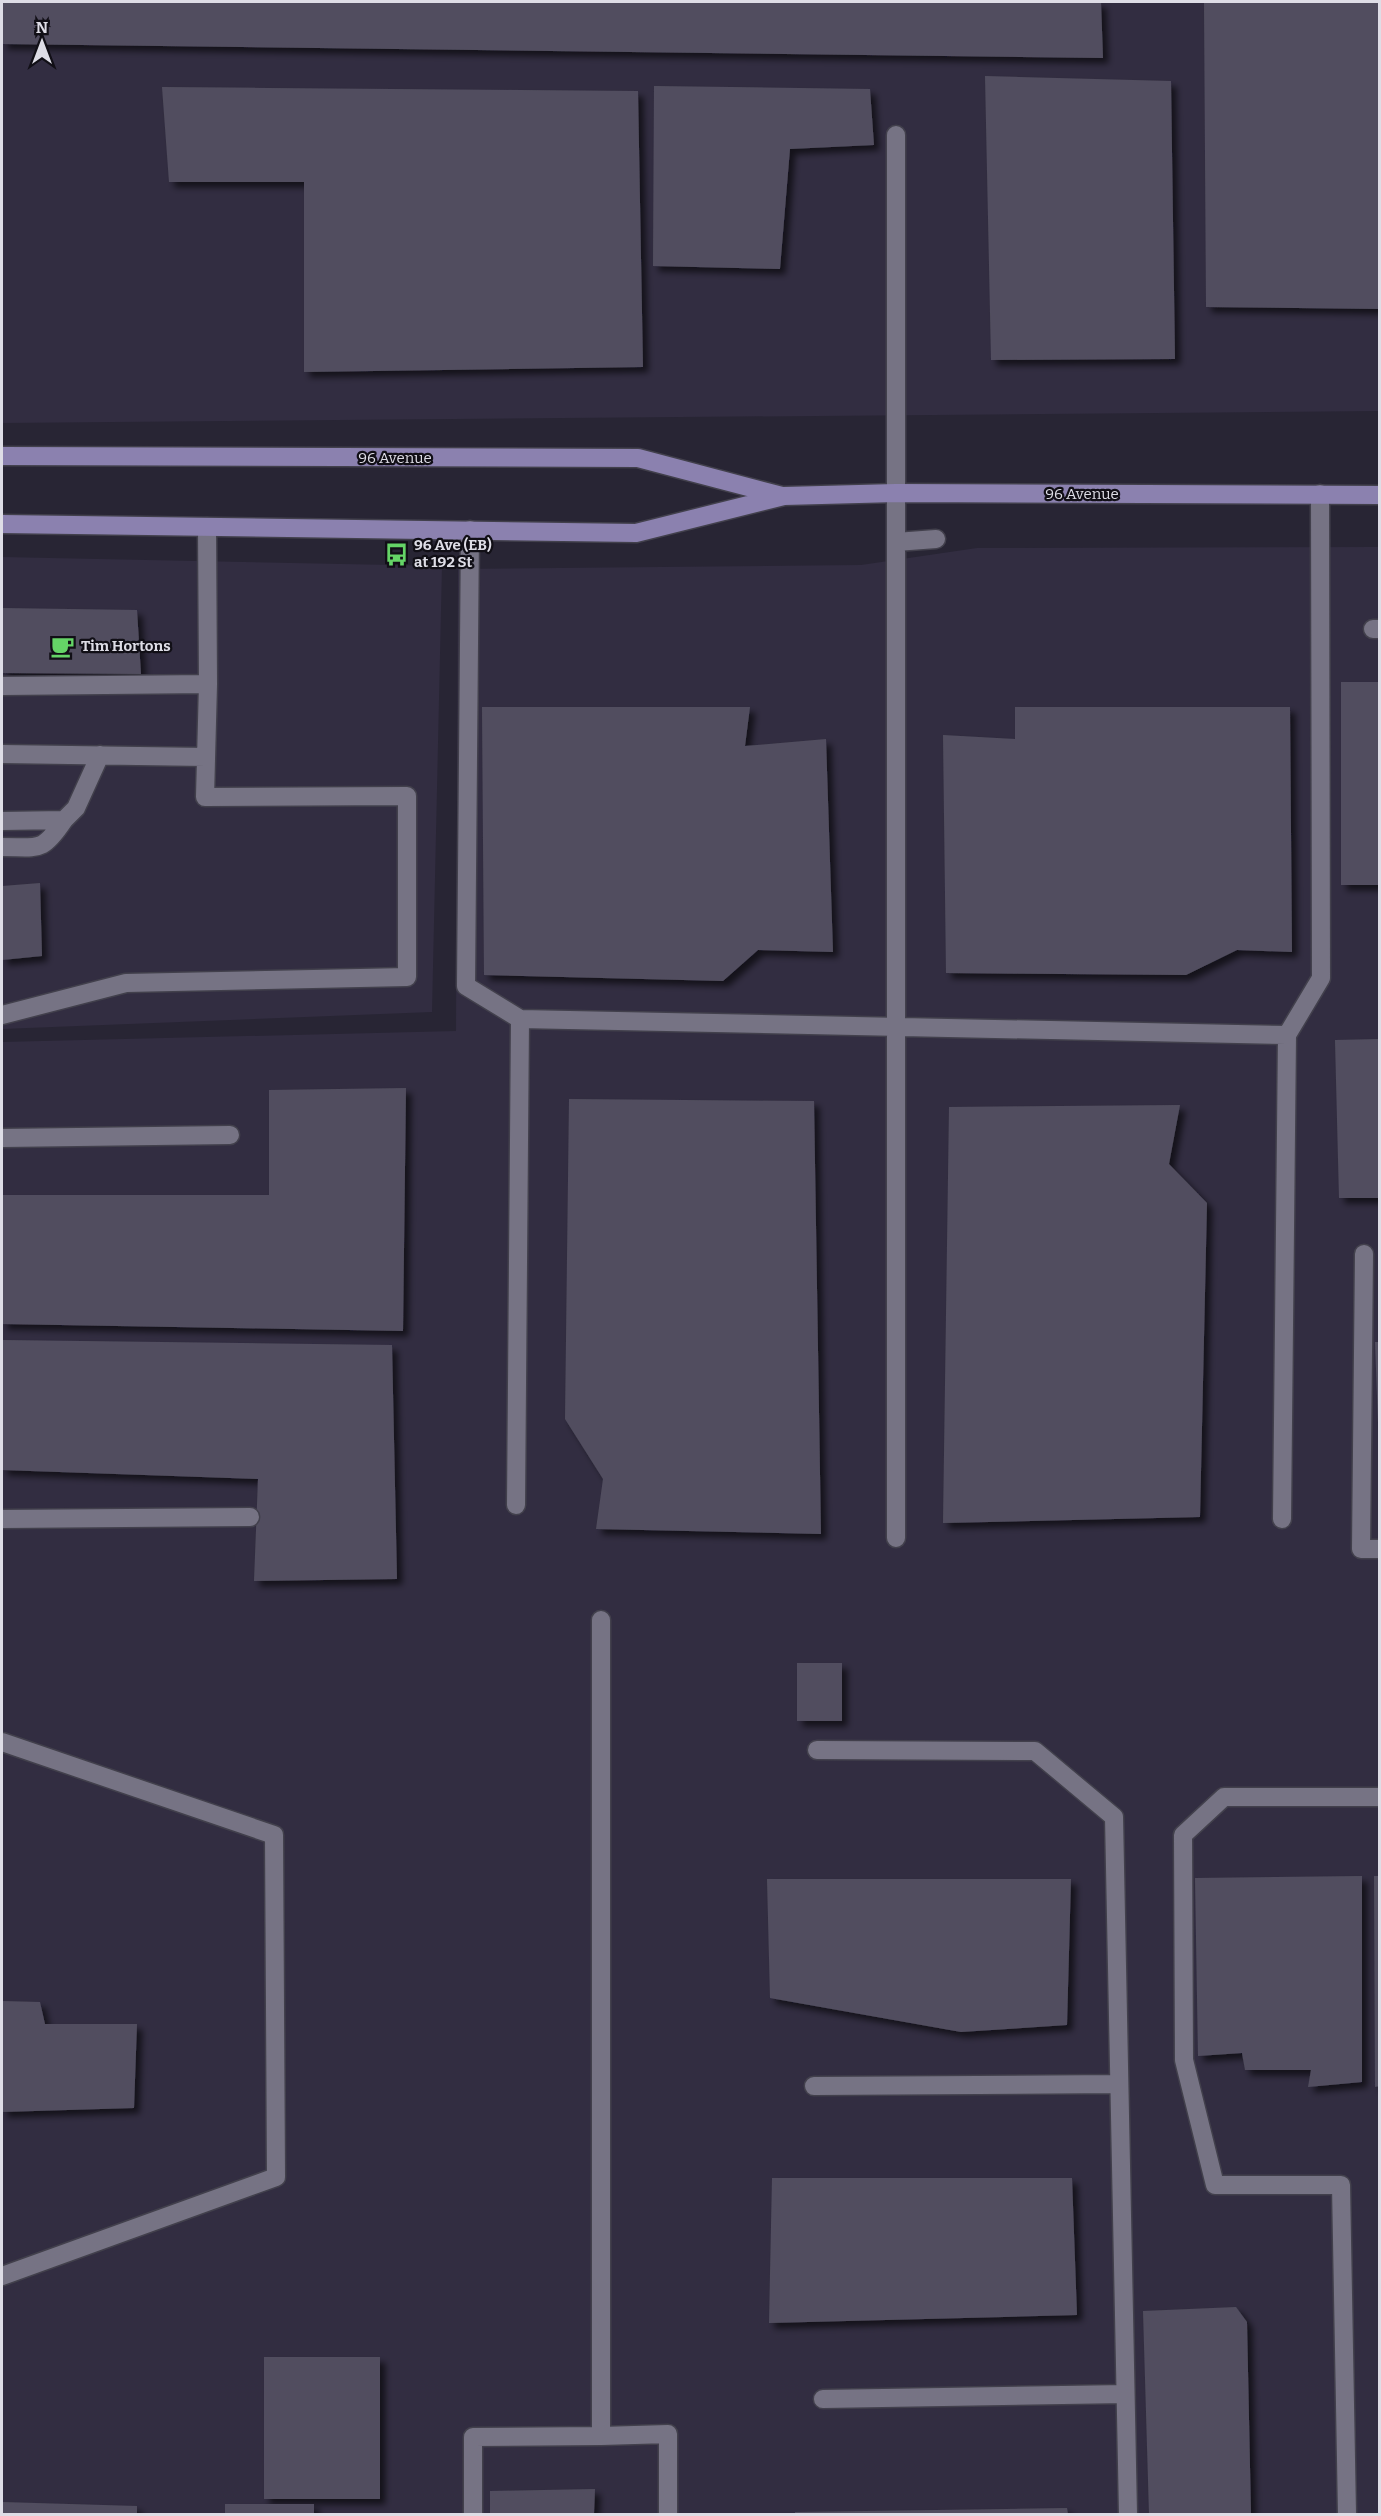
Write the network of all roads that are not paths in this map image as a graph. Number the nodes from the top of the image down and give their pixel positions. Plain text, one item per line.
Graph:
1 (896, 135) dead end
2 (2, 456) edge
3 (896, 493) junction
4 (1320, 494) junction
5 (1380, 495) edge
6 (784, 496) junction
7 (2, 524) edge
8 (207, 526) junction
9 (471, 530) junction
10 (936, 539) dead end
11 (896, 542) junction
12 (208, 684) junction
13 (2, 686) edge
14 (2, 754) edge
15 (100, 755) junction
16 (206, 757) junction
17 (64, 820) junction
18 (2, 821) edge
19 (2, 847) edge
20 (2, 1015) edge
21 (520, 1018) junction
22 (896, 1028) junction
23 (1287, 1035) junction
24 (230, 1135) dead end
25 (2, 1138) edge
26 (1364, 1254) dead end
27 (516, 1505) dead end
28 (250, 1517) dead end
29 (2, 1519) edge
30 (1282, 1519) dead end
31 (896, 1538) dead end
32 (1380, 1549) edge
33 (601, 1620) dead end
34 (2, 1742) edge
35 (818, 1750) dead end
36 (1380, 1797) edge
37 (1119, 2084) junction
38 (814, 2086) dead end
39 (2, 2276) edge
40 (1125, 2394) junction
41 (823, 2398) dead end
42 (601, 2436) junction
43 (473, 2514) edge
44 (668, 2514) edge
45 (1128, 2514) edge
46 (1347, 2514) edge

1 - 3 lane
2 - 6 main road, 96 Avenue
3 - 4 main road, 96 Avenue
3 - 6 main road, 96 Avenue
3 - 11 lane
4 - 5 main road, 96 Avenue
4 - 23 lane
6 - 9 main road, 96 Avenue
7 - 8 main road, 96 Avenue
8 - 9 main road, 96 Avenue
8 - 12 lane
9 - 21 lane
10 - 11 lane
11 - 22 lane
12 - 13 lane
12 - 16 lane
14 - 15 lane
15 - 16 lane
15 - 17 lane
16 - 20 lane
17 - 18 lane
17 - 19 lane
21 - 22 lane
21 - 27 lane
22 - 23 lane
22 - 31 lane
23 - 30 lane
24 - 25 lane
26 - 32 lane
28 - 29 lane
33 - 42 lane
34 - 39 lane
35 - 37 lane
36 - 46 lane
37 - 38 lane
37 - 40 lane
40 - 41 lane
40 - 45 lane
42 - 43 lane
42 - 44 lane

